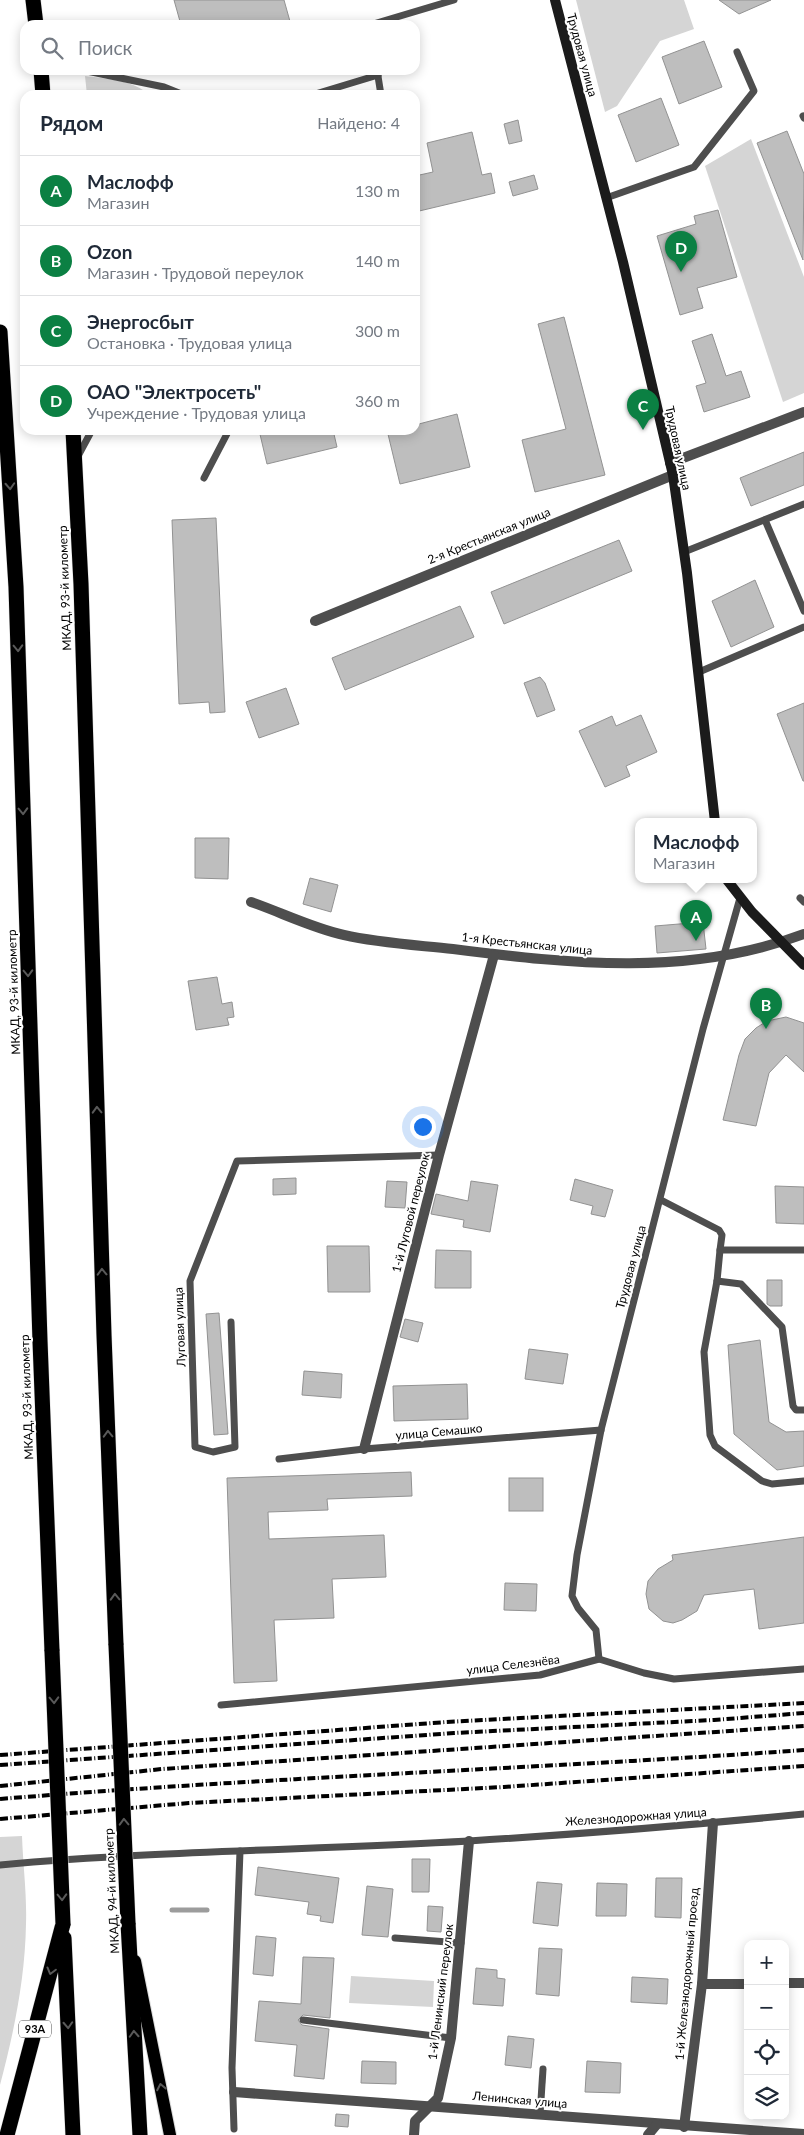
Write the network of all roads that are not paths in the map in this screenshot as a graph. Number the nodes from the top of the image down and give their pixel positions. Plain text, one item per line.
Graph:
1 (33, 0) edge
2 (454, 0) edge
3 (555, 0) edge
4 (35, 20) edge
5 (387, 20) edge
6 (738, 52) dead end
7 (41, 75) edge
8 (106, 75) edge
9 (372, 75) edge
10 (378, 75) edge
11 (164, 87) junction
12 (42, 90) edge
13 (165, 90) edge
14 (172, 90) edge
15 (327, 90) edge
16 (380, 90) edge
17 (606, 198) junction
18 (0, 332) edge
19 (804, 412) edge
20 (73, 435) edge
21 (89, 435) edge
22 (226, 435) edge
23 (76, 461) junction
24 (670, 463) junction
25 (673, 475) junction
26 (204, 478) dead end
27 (804, 504) edge
28 (765, 520) junction
29 (684, 552) junction
30 (804, 611) edge
31 (315, 621) dead end
32 (804, 627) edge
33 (699, 672) junction
34 (716, 818) edge
35 (729, 883) edge
36 (740, 898) junction
37 (251, 902) dead end
38 (804, 934) edge
39 (782, 943) junction
40 (494, 954) junction
41 (725, 956) junction
42 (804, 966) edge
43 (439, 1154) junction
44 (661, 1200) junction
45 (720, 1250) junction
46 (804, 1250) edge
47 (717, 1281) junction
48 (231, 1322) dead end
49 (804, 1410) edge
50 (601, 1430) junction
51 (364, 1449) junction
52 (279, 1458) dead end
53 (804, 1481) edge
54 (116, 1646) joint
55 (599, 1659) junction
56 (804, 1669) edge
57 (221, 1706) dead end
58 (804, 1814) edge
59 (713, 1823) junction
60 (469, 1841) junction
61 (240, 1850) junction
62 (0, 1865) edge
63 (128, 1923) junction
64 (63, 1924) junction
65 (394, 1938) dead end
66 (461, 1943) junction
67 (789, 1983) edge
68 (804, 1983) edge
69 (702, 1984) junction
70 (744, 1984) edge
71 (303, 2020) dead end
72 (451, 2038) junction
73 (543, 2069) dead end
74 (234, 2092) junction
75 (430, 2106) junction
76 (540, 2114) junction
77 (657, 2124) junction
78 (684, 2126) junction
79 (234, 2129) dead end
80 (804, 2134) edge
81 (7, 2135) edge
82 (73, 2135) edge
83 (140, 2135) edge
84 (170, 2135) edge
85 (414, 2135) edge
86 (648, 2135) edge

1 - 4 highway
2 - 5 lane
3 - 17 main road, Трудовая улица
6 - 17 lane
7 - 12 highway
8 - 11 lane
9 - 15 lane
10 - 16 lane
11 - 13 lane
11 - 14 lane
17 - 24 main road, Трудовая улица
18 -> 64 highway, МКАД, 93-й километр, bridge
19 - 24 street
20 - 23 highway, МКАД, 93-й километр
21 - 23 lane
22 - 26 lane
54 -> 23 highway, МКАД, 93-й километр
24 - 25 main road, Трудовая улица
25 - 29 main road, Трудовая улица
25 - 31 street, 2-я Крестьянская улица
27 - 28 lane
28 - 29 lane
28 - 30 lane
29 - 33 main road, Трудовая улица
32 - 33 lane
33 - 34 main road, Трудовая улица
35 - 36 main road
36 - 39 main road
36 - 41 lane, Трудовая улица
37 - 40 street, 1-я Крестьянская улица
38 - 39 street, 1-я Крестьянская улица
39 - 41 street, 1-я Крестьянская улица
39 - 42 main road
40 - 41 street, 1-я Крестьянская улица
40 - 43 street, 1-й Луговой переулок
41 - 44 lane, Трудовая улица
43 - 48 lane, Луговая улица
43 - 51 street, 1-й Луговой переулок
44 - 45 lane
44 - 50 lane, Трудовая улица
45 - 46 lane
45 - 47 lane
47 - 49 lane
47 - 53 lane
50 - 51 lane, улица Семашко
50 - 55 lane, Трудовая улица
51 - 52 lane, улица Семашко
63 -> 54 highway, МКАД, 94-й километр, bridge
55 - 56 lane
55 - 57 lane, улица Селезнёва
58 - 59 lane, Железнодорожная улица
59 - 60 lane, Железнодорожная улица
59 - 69 street, 1-й Железнодорожный проезд
60 - 61 lane, Железнодорожная улица
60 - 66 street, 1-й Ленинский переулок
61 - 62 lane, Железнодорожная улица
61 - 74 lane
83 -> 63 highway, МКАД, 94-й километр
84 -> 63 main road
64 -> 81 highway, 93A
64 -> 82 highway
65 - 66 lane
66 - 72 street, 1-й Ленинский переулок
67 - 68 street
69 - 70 street
69 - 78 street, 1-й Железнодорожный проезд
71 - 72 lane
72 - 75 street, 1-й Ленинский переулок
73 - 76 lane
74 - 75 street, Ленинская улица
74 - 79 lane
75 - 76 street, Ленинская улица
75 - 85 street, 1-й Ленинский переулок
76 - 77 street, Ленинская улица
77 - 78 street, Ленинская улица
77 - 86 street
78 - 80 street, Ленинская улица

